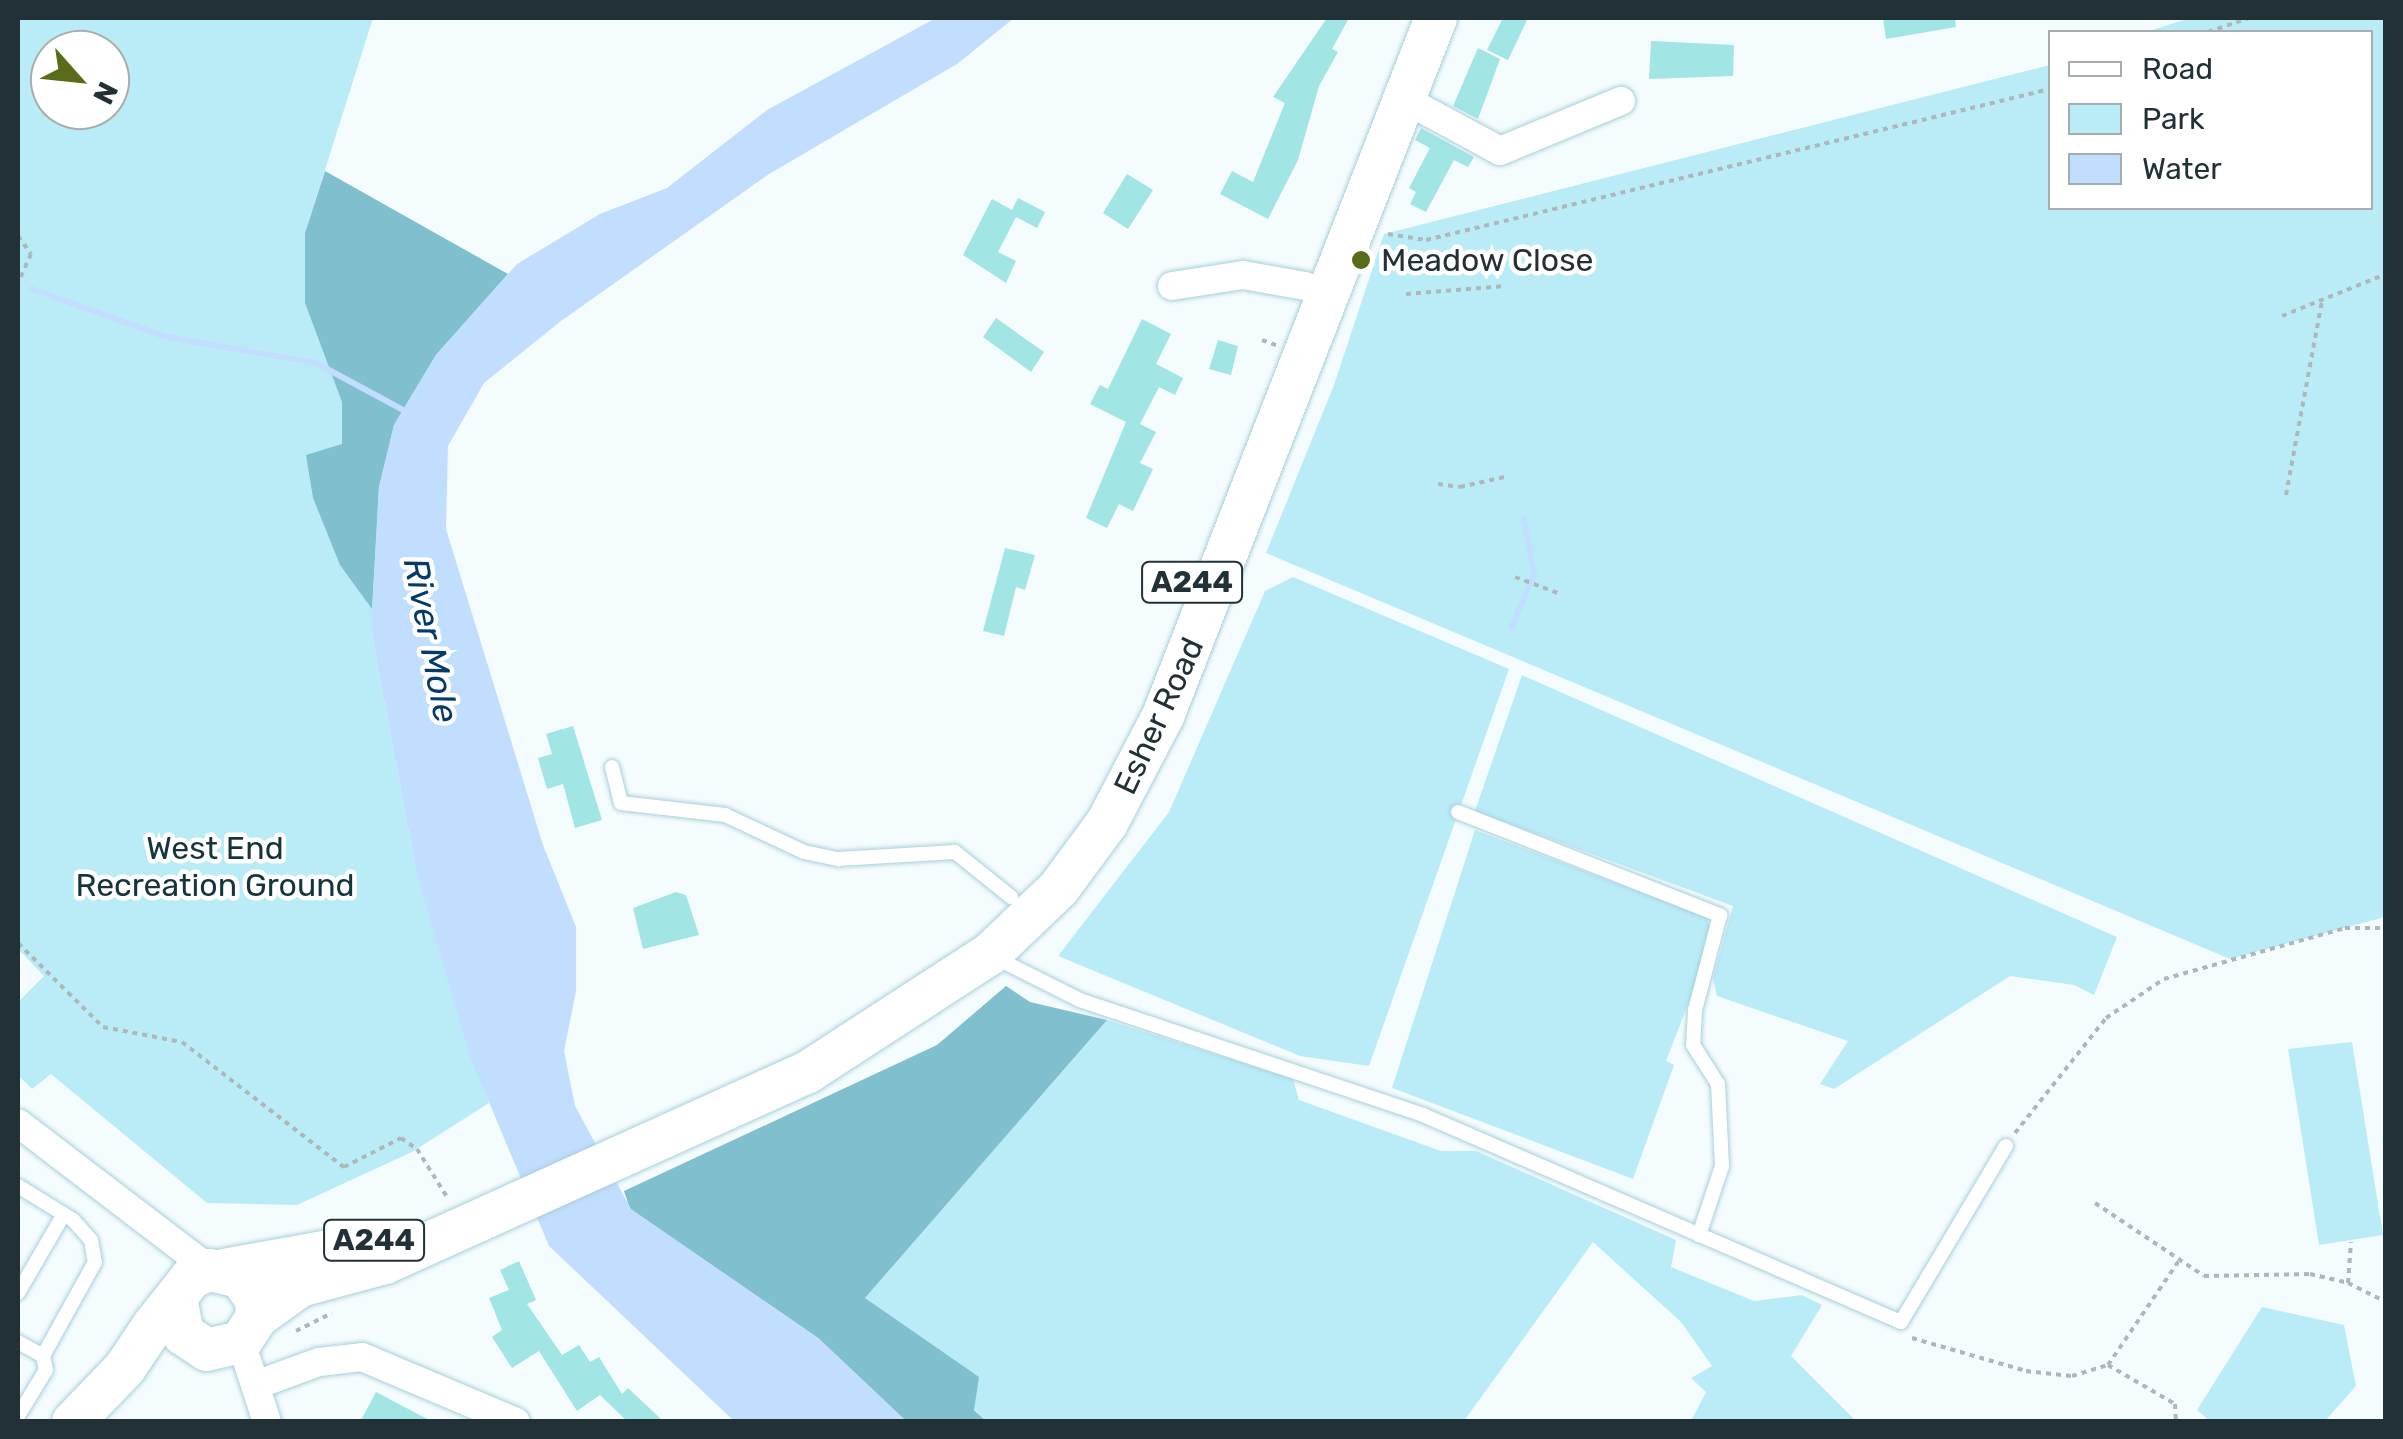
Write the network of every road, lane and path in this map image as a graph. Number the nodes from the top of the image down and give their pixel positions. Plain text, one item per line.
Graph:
1 (1408, 18) edge
2 (1436, 18) edge
3 (2249, 18) edge
4 (2214, 30) edge
5 (2048, 90) edge
6 (1404, 99) junction
7 (1621, 100) dead end
8 (1374, 229) dead end
9 (18, 236) edge
10 (2386, 274) edge
11 (18, 283) edge
12 (1172, 286) dead end
13 (1305, 286) junction
14 (1506, 286) dead end
15 (1406, 294) dead end
16 (2322, 300) junction
17 (2282, 316) dead end
18 (1509, 476) dead end
19 (1438, 484) dead end
20 (2286, 495) dead end
21 (1515, 577) dead end
22 (1558, 593) dead end
23 (612, 767) dead end
24 (1458, 812) dead end
25 (1011, 897) junction
26 (2386, 928) edge
27 (18, 943) edge
28 (990, 954) junction
29 (20, 1133) edge
30 (646, 1135) junction
31 (2006, 1146) joint
32 (18, 1186) edge
33 (520, 1189) junction
34 (2095, 1203) dead end
35 (453, 1206) junction
36 (64, 1214) junction
37 (1699, 1235) junction
38 (2351, 1242) dead end
39 (2178, 1262) junction
40 (198, 1282) junction
41 (2348, 1282) junction
42 (18, 1293) edge
43 (2386, 1302) edge
44 (1901, 1322) junction
45 (249, 1330) junction
46 (18, 1342) edge
47 (196, 1345) junction
48 (43, 1356) junction
49 (2108, 1366) junction
50 (125, 1368) junction
51 (256, 1385) junction
52 (18, 1416) edge
53 (73, 1422) edge
54 (267, 1422) edge
55 (516, 1422) edge
56 (2176, 1422) edge

1 - 13 main road, Esher Road / A244
2 - 6 main road, Esher Road / A244
3 - 4 path
5 - 8 path
6 - 7 street
6 - 28 main road, Esher Road / A244
9 - 11 path
10 - 16 path
12 - 13 street
13 - 25 main road, Esher Road / A244
14 - 15 path
16 - 17 path
16 - 20 path
18 - 19 path
21 - 22 path
23 - 25 lane
24 - 37 lane
25 - 30 main road, Esher Road / A244
26 - 31 path
27 - 35 path
28 - 30 main road, Esher Road / A244
28 - 37 lane
29 - 40 street
30 - 33 main road, A244
31 - 44 lane
32 - 36 lane
33 - 35 main road, A244
33 - 45 main road, A244
34 - 39 path
35 - 40 main road, A244
36 - 42 lane
36 - 48 lane
37 - 44 lane
38 - 41 path
39 - 41 path
39 - 49 path
40 - 45 main road
40 - 47 main road
40 - 50 main road
41 - 43 path
44 - 49 path
45 - 47 main road
45 - 51 street
46 - 48 lane
47 - 50 main road
48 - 52 lane
49 - 56 path
50 - 53 main road
51 - 54 street
51 - 55 street

